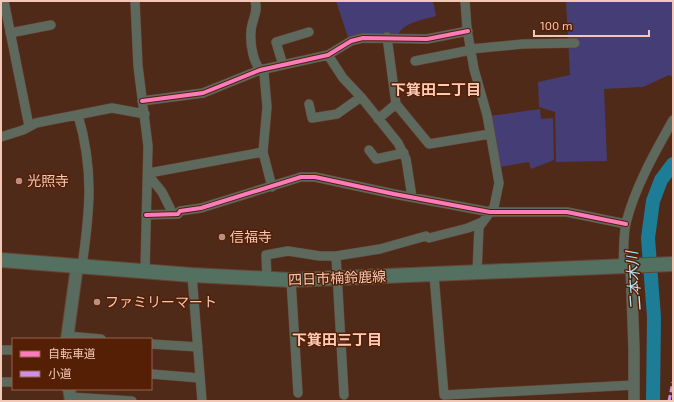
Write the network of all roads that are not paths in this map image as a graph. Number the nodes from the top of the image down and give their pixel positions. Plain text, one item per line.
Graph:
1 (135, 1) edge
2 (255, 1) edge
3 (465, 1) edge
4 (4, 7) edge
5 (51, 25) dead end
6 (468, 31) junction
7 (309, 32) dead end
8 (10, 33) junction
9 (387, 37) junction
10 (575, 43) dead end
11 (471, 49) junction
12 (328, 55) junction
13 (414, 61) dead end
14 (283, 65) junction
15 (260, 70) junction
16 (361, 96) junction
17 (142, 101) junction
18 (309, 104) dead end
19 (396, 104) junction
20 (145, 114) junction
21 (78, 115) junction
22 (378, 118) junction
23 (673, 120) edge
24 (29, 126) junction
25 (490, 134) junction
26 (1, 137) edge
27 (369, 150) dead end
28 (263, 152) junction
29 (404, 153) junction
30 (149, 175) junction
31 (272, 186) junction
32 (412, 197) junction
33 (490, 212) junction
34 (174, 214) junction
35 (146, 215) junction
36 (482, 222) junction
37 (626, 224) junction
38 (336, 256) junction
39 (1, 260) edge
40 (673, 264) edge
41 (79, 266) junction
42 (630, 266) junction
43 (145, 271) junction
44 (477, 273) junction
45 (192, 275) junction
46 (434, 275) junction
47 (336, 279) junction
48 (267, 280) junction
49 (291, 280) junction
50 (67, 337) edge
51 (84, 338) edge
52 (152, 344) edge
53 (198, 347) junction
54 (1, 350) edge
55 (12, 350) edge
56 (152, 374) edge
57 (200, 378) junction
58 (1, 382) edge
59 (12, 382) edge
60 (634, 385) junction
61 (298, 393) dead end
62 (344, 395) dead end
63 (70, 396) edge
64 (132, 401) edge
65 (202, 401) edge
66 (634, 401) edge

1 - 17 street
2 - 15 street
3 - 6 street
4 - 8 street
5 - 8 street
6 - 9 street
6 - 11 street
7 - 14 street
8 - 24 street
9 - 12 street
9 - 19 street
10 - 11 street
11 - 13 street
11 - 25 street
12 - 14 street
12 - 16 street
14 - 15 street
15 - 17 street
15 - 28 street
16 - 18 street
16 - 22 street
17 - 20 street
19 - 22 street
19 - 25 street
20 - 21 street
20 - 30 street
21 - 24 street
21 - 41 street
22 - 29 street
23 - 37 street
24 - 26 street
25 - 33 street
27 - 29 street
28 - 30 street
28 - 31 street
29 - 32 street
30 - 34 street
30 - 35 street
31 - 32 street
31 - 34 street
32 - 33 street
33 - 36 street
33 - 37 street
34 - 35 street
35 - 43 street
36 - 38 street
36 - 44 street
37 - 42 street
38 - 47 street
38 - 48 street
39 - 41 main road, 四日市楠鈴鹿線
40 - 42 main road, 四日市楠鈴鹿線
41 - 43 main road, 四日市楠鈴鹿線
41 - 50 main road
42 - 44 main road, 四日市楠鈴鹿線
42 - 60 street
43 - 45 main road, 四日市楠鈴鹿線
44 - 46 main road, 四日市楠鈴鹿線
45 - 48 main road, 四日市楠鈴鹿線
45 - 53 street
46 - 47 main road, 四日市楠鈴鹿線
46 - 60 street
47 - 49 main road, 四日市楠鈴鹿線
47 - 62 street
48 - 49 main road, 四日市楠鈴鹿線
49 - 61 street
50 - 51 street
52 - 53 street
53 - 57 street
54 - 55 street
56 - 57 street
57 - 65 street
58 - 59 street
60 - 66 street
63 - 64 street

